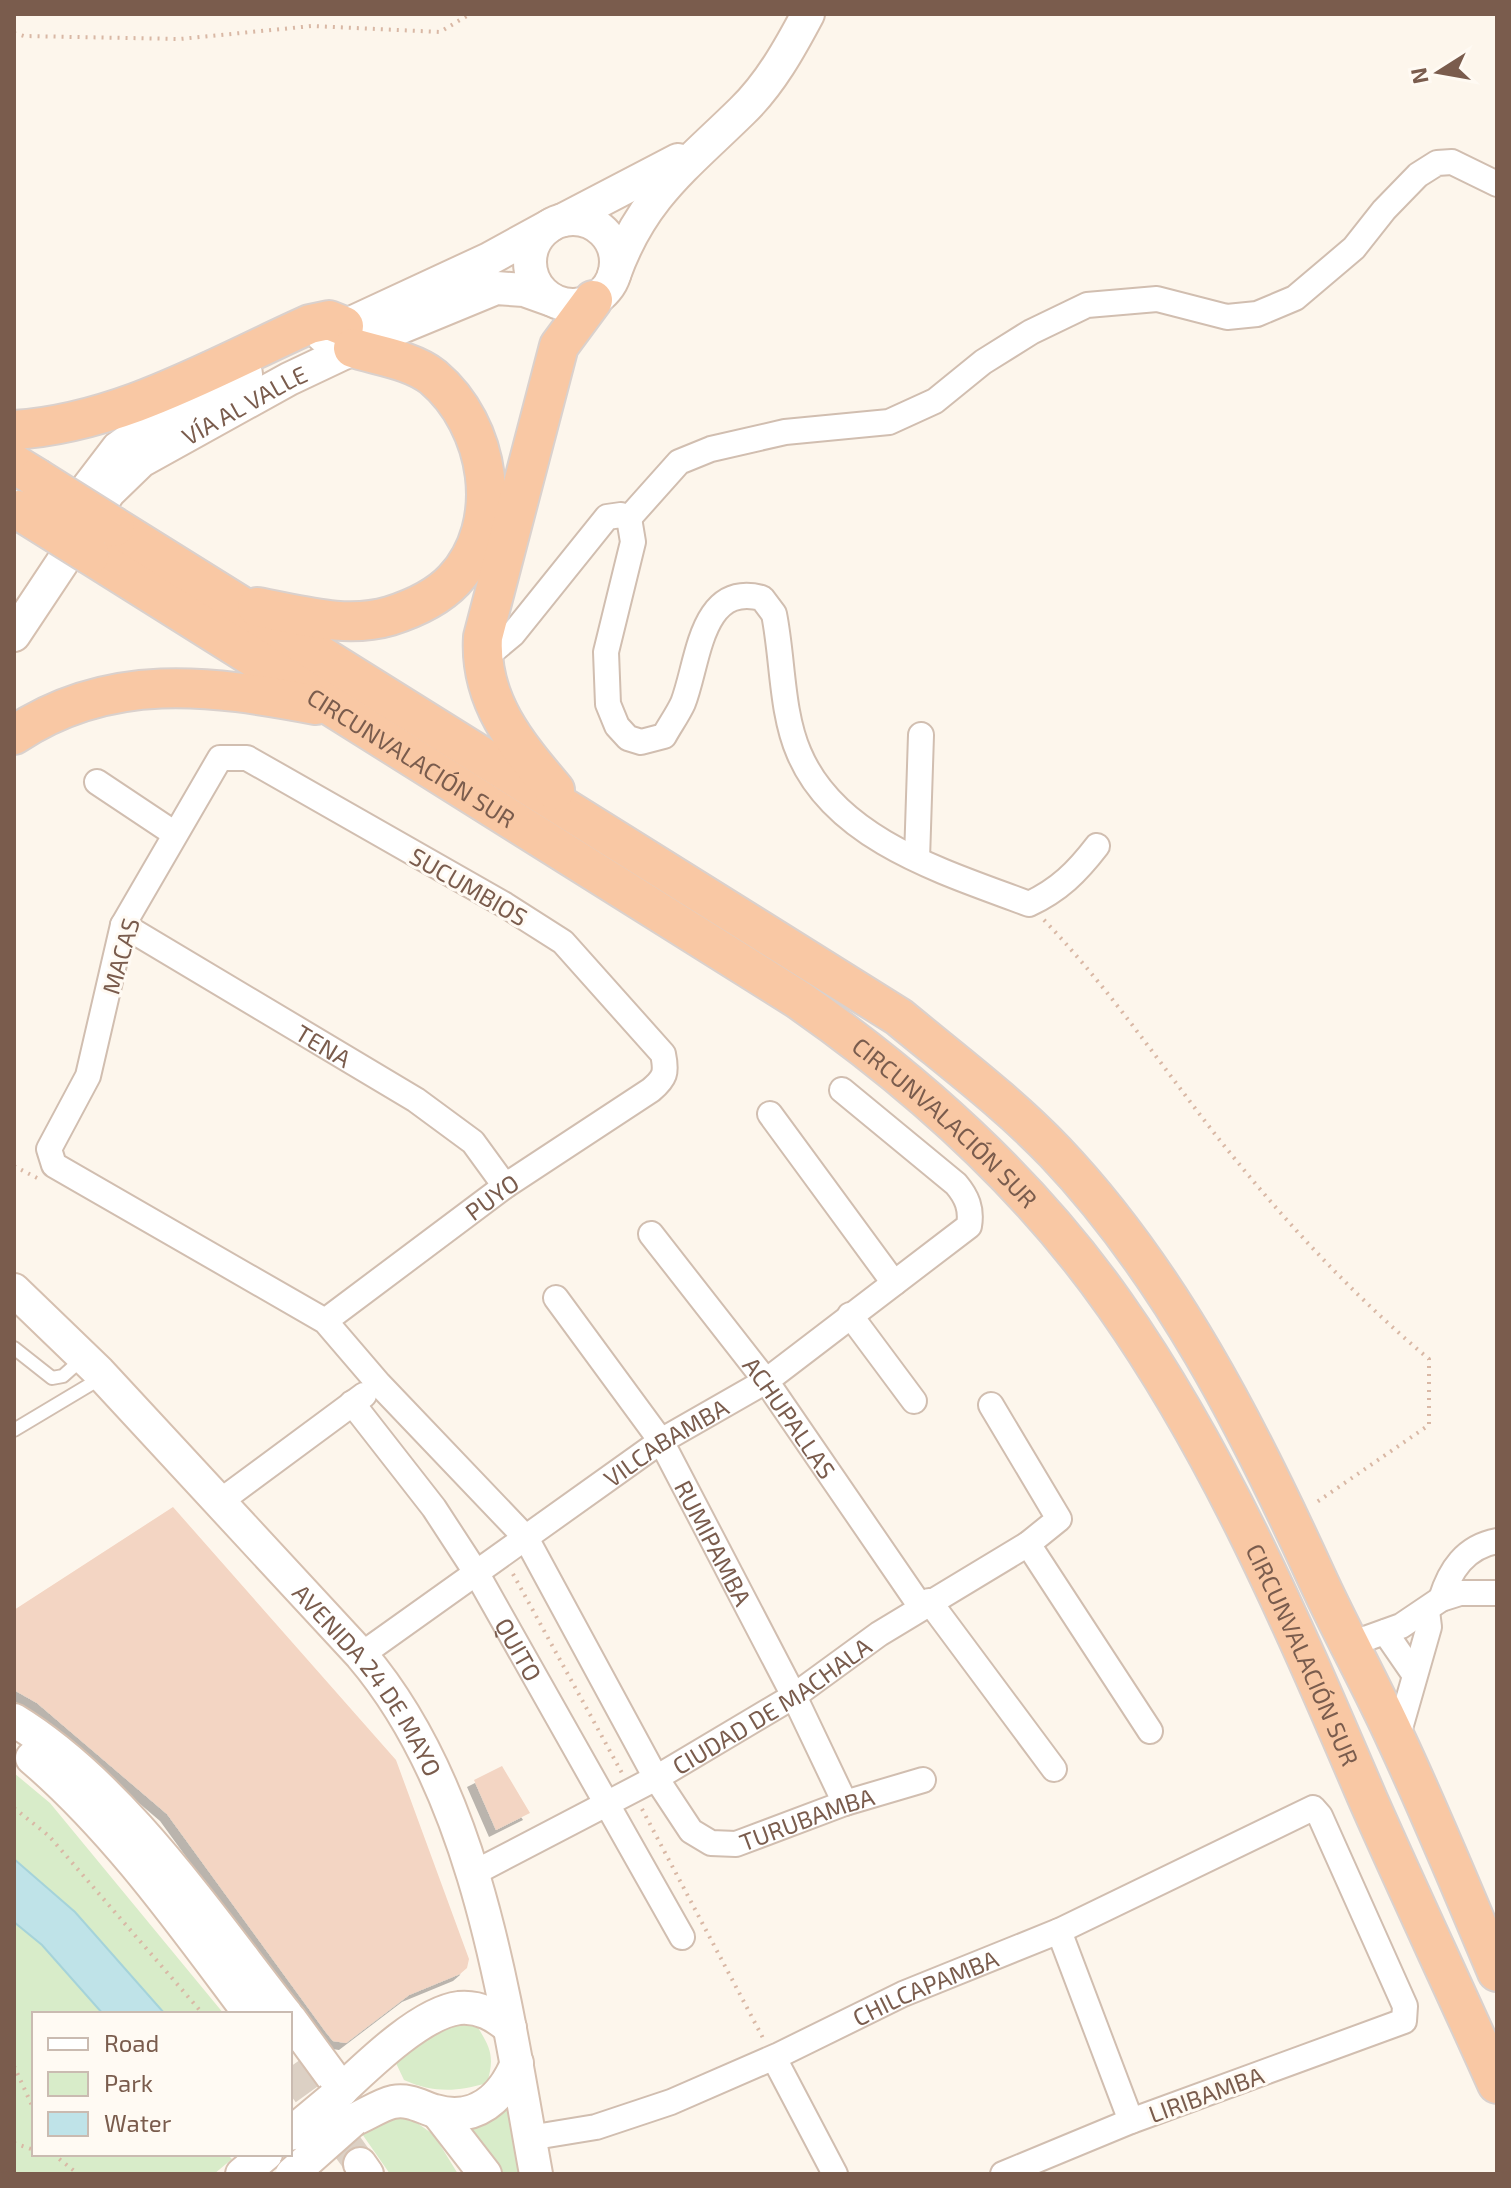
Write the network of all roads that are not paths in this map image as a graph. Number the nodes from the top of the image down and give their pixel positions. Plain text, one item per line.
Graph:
1 (808, 14) edge
2 (695, 151) junction
3 (1497, 184) edge
4 (557, 222) junction
5 (604, 288) junction
6 (552, 300) junction
7 (348, 337) junction
8 (14, 430) edge
9 (21, 490) edge
10 (629, 518) junction
11 (14, 596) edge
12 (235, 603) junction
13 (14, 635) edge
14 (482, 660) junction
15 (338, 710) junction
16 (14, 735) edge
17 (921, 735) dead end
18 (220, 758) joint
19 (97, 782) dead end
20 (578, 817) junction
21 (175, 834) junction
22 (1097, 846) dead end
23 (917, 859) junction
24 (123, 925) junction
25 (665, 1078) joint
26 (842, 1090) dead end
27 (770, 1114) dead end
28 (505, 1186) junction
29 (651, 1234) dead end
30 (14, 1268) edge
31 (894, 1283) junction
32 (14, 1290) edge
33 (556, 1298) dead end
34 (14, 1313) edge
35 (850, 1315) junction
36 (325, 1321) junction
37 (14, 1348) edge
38 (95, 1369) junction
39 (766, 1381) junction
40 (379, 1384) junction
41 (914, 1401) dead end
42 (352, 1403) junction
43 (991, 1405) dead end
44 (14, 1430) edge
45 (661, 1441) junction
46 (218, 1503) junction
47 (526, 1538) junction
48 (1497, 1541) edge
49 (1028, 1544) junction
50 (477, 1574) junction
51 (1497, 1593) edge
52 (925, 1604) junction
53 (1434, 1605) junction
54 (1368, 1638) junction
55 (361, 1655) junction
56 (1414, 1674) junction
57 (794, 1696) junction
58 (14, 1720) edge
59 (1150, 1731) dead end
60 (1397, 1739) junction
61 (14, 1743) edge
62 (1054, 1769) dead end
63 (656, 1778) junction
64 (923, 1780) dead end
65 (845, 1803) junction
66 (606, 1804) junction
67 (472, 1874) junction
68 (1059, 1931) junction
69 (682, 1937) dead end
70 (1497, 1972) edge
71 (249, 2012) edge
72 (284, 2012) edge
73 (1407, 2014) joint
74 (292, 2022) edge
75 (510, 2028) junction
76 (774, 2058) junction
77 (517, 2063) junction
78 (1497, 2084) edge
79 (343, 2103) junction
80 (437, 2112) junction
81 (1131, 2121) junction
82 (292, 2133) edge
83 (529, 2138) junction
84 (264, 2156) edge
85 (242, 2174) edge
86 (292, 2174) edge
87 (485, 2174) edge
88 (536, 2174) edge
89 (835, 2174) edge
90 (1003, 2174) edge

1 - 2 main road
2 - 4 main road, VÍA AL VALLE
2 - 5 main road
3 - 10 street
4 - 5 main road
4 - 6 main road
4 - 7 main road, VÍA AL VALLE
5 - 6 main road
5 - 14 highway
6 - 7 main road, VÍA AL VALLE
7 - 8 highway
7 - 11 main road, VÍA AL VALLE
7 - 12 highway
7 - 13 main road, VÍA AL VALLE
9 - 12 highway, CIRCUNVALACIÓN SUR, bridge
9 - 15 highway, CIRCUNVALACIÓN SUR, bridge
10 - 14 street
10 - 23 street
12 - 20 highway, CIRCUNVALACIÓN SUR
14 - 20 highway
15 - 16 highway
15 - 78 highway, CIRCUNVALACIÓN SUR
17 - 23 street
18 - 21 street, MACAS
18 - 25 street, SUCUMBIOS
19 - 21 street
20 - 54 highway, CIRCUNVALACIÓN SUR
21 - 24 street, MACAS
22 - 23 street
24 - 28 street, TENA
24 - 36 street, MACAS
25 - 28 street, PUYO
26 - 31 street, VILCABAMBA
27 - 31 street
28 - 36 street, PUYO
29 - 39 street, ACHUPALLAS
30 - 38 main road
31 - 35 street, VILCABAMBA
32 - 38 main road, AVENIDA 24 DE MAYO
33 - 45 street, RUMIPAMBA
34 - 38 main road
35 - 39 street, VILCABAMBA
35 - 41 street
36 - 40 street
37 - 38 lane
38 - 44 lane
38 - 46 main road, AVENIDA 24 DE MAYO
39 - 45 street, VILCABAMBA
39 - 52 street, ACHUPALLAS
40 - 42 street
40 - 47 street
42 - 46 street
42 - 50 street, QUITO
43 - 49 street, CIUDAD DE MACHALA
45 - 47 street, VILCABAMBA
45 - 57 street, RUMIPAMBA
46 - 55 main road, AVENIDA 24 DE MAYO
47 - 50 street, VILCABAMBA
47 - 63 street
48 - 53 street
49 - 52 street, CIUDAD DE MACHALA
49 - 59 street
50 - 55 street, VILCABAMBA
50 - 66 street, QUITO
51 - 53 street
52 - 57 street, CIUDAD DE MACHALA
52 - 62 street, ACHUPALLAS
53 - 54 street
53 - 56 street
54 - 56 street
54 - 60 highway, CIRCUNVALACIÓN SUR
55 - 67 main road, AVENIDA 24 DE MAYO
56 - 60 street
57 - 63 street, CIUDAD DE MACHALA
57 - 65 street, RUMIPAMBA
58 - 72 main road
60 - 70 highway, CIRCUNVALACIÓN SUR
61 - 71 main road
63 - 65 street, TURUBAMBA
63 - 66 street, CIUDAD DE MACHALA
64 - 65 street, TURUBAMBA
66 - 67 street, CIUDAD DE MACHALA
66 - 69 street, QUITO
67 - 75 main road, AVENIDA 24 DE MAYO
68 - 73 street, CHILCAPAMBA
68 - 76 street, CHILCAPAMBA
68 - 81 street
73 - 81 street, LIRIBAMBA
74 - 79 main road
75 - 77 main road, AVENIDA 24 DE MAYO
75 - 79 main road
76 - 83 street, CHILCAPAMBA
76 - 89 street
77 - 80 main road
77 - 83 main road, AVENIDA 24 DE MAYO
79 - 80 main road
79 - 82 main road, bridge
79 - 86 main road, bridge
80 - 87 main road
81 - 90 street, LIRIBAMBA
83 - 88 main road, AVENIDA 24 DE MAYO
84 - 85 main road

